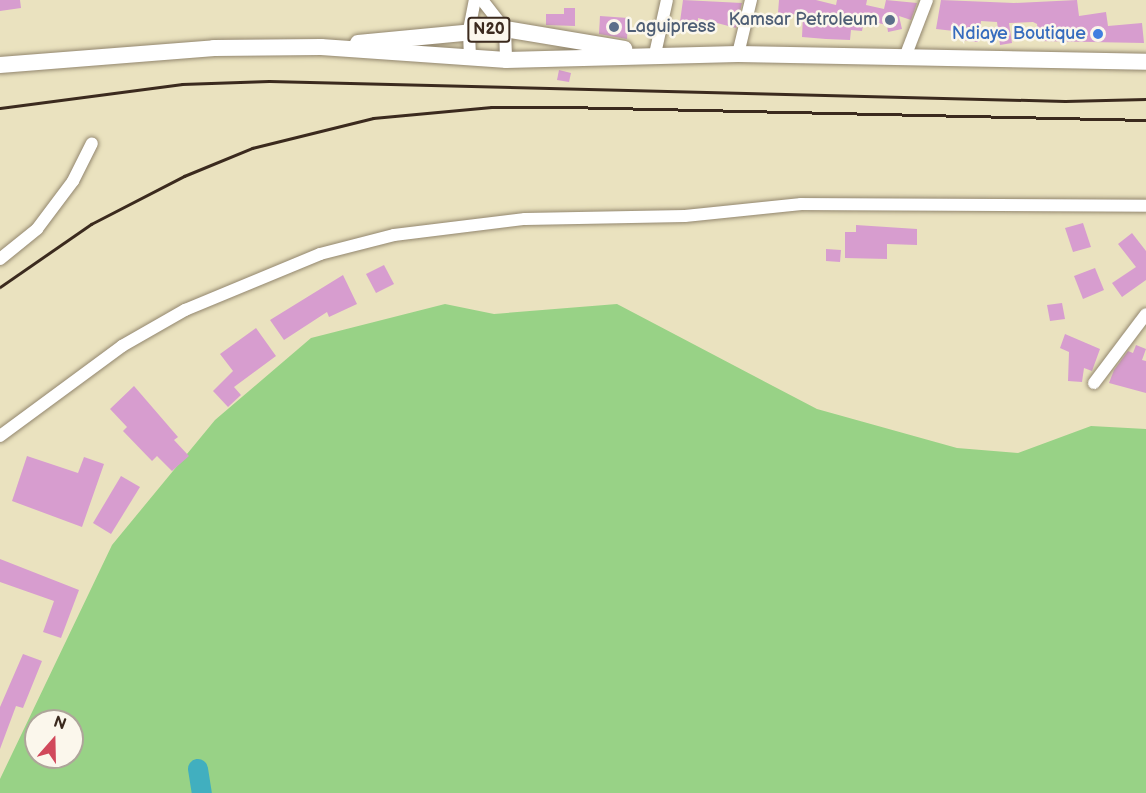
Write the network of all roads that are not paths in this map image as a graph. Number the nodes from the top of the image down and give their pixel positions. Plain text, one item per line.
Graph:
1 (475, 0) edge
2 (482, 0) edge
3 (667, 0) edge
4 (752, 0) edge
5 (927, 0) edge
6 (505, 29) junction
7 (469, 30) junction
8 (321, 47) junction
9 (655, 54) junction
10 (738, 54) junction
11 (905, 57) junction
12 (470, 59) junction
13 (506, 60) junction
14 (1146, 62) edge
15 (0, 65) edge
16 (92, 143) dead end
17 (1146, 206) edge
18 (0, 259) edge
19 (1146, 314) edge
20 (1094, 383) dead end
21 (0, 436) edge

1 - 7 street
2 - 6 street
3 - 9 street
4 - 10 street
5 - 11 street
6 - 7 main road, N20
6 - 9 main road, N20
6 - 13 street
7 - 8 main road, N20
7 - 12 street
8 - 12 main road, N20
8 - 15 main road, N20
9 - 10 main road
9 - 13 main road, N20
10 - 11 main road
11 - 14 main road
12 - 13 main road, N20
16 - 18 street
17 - 21 street
19 - 20 street

